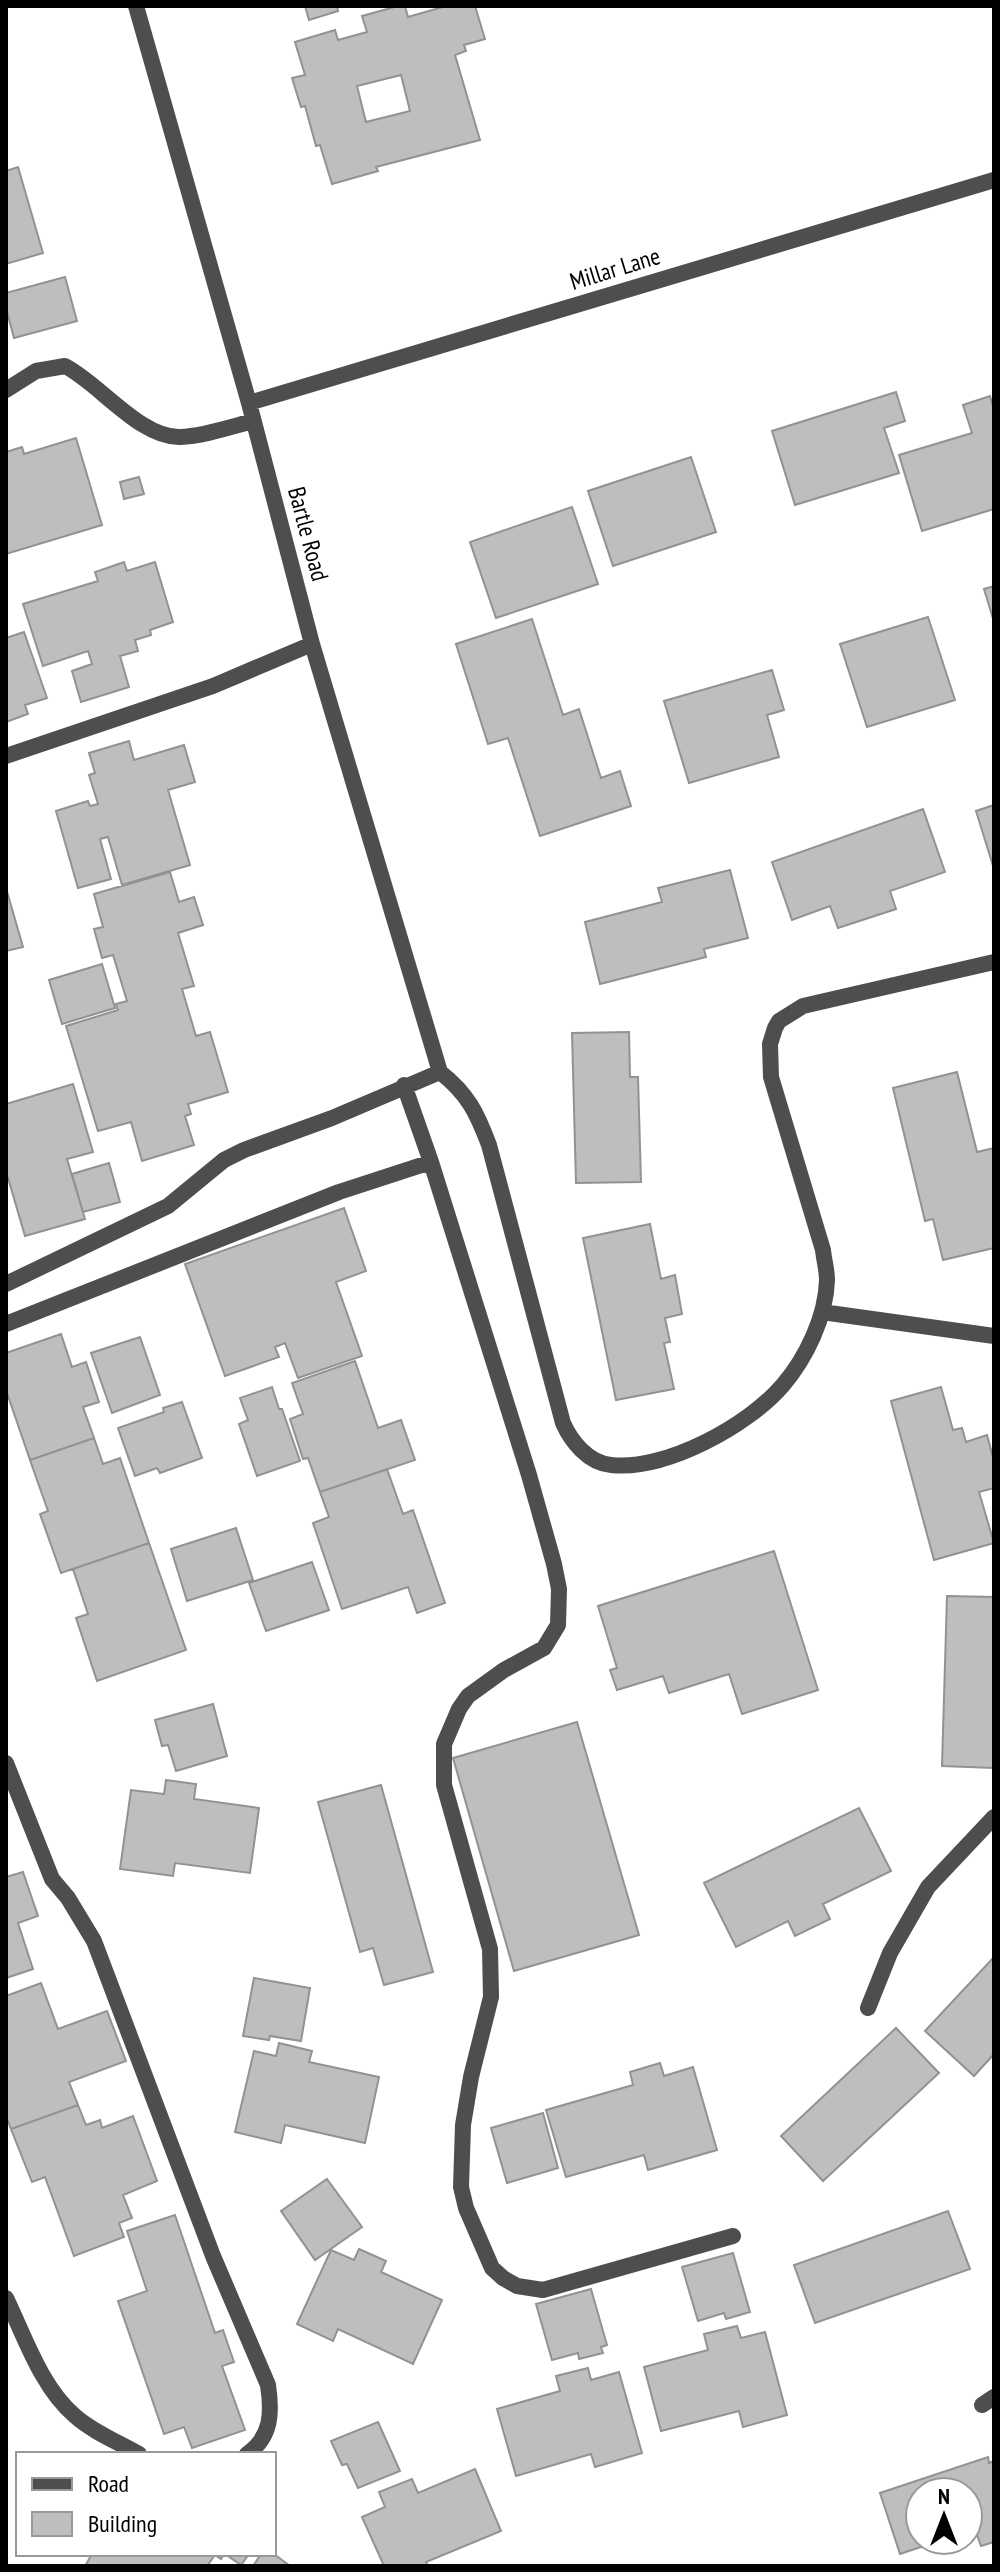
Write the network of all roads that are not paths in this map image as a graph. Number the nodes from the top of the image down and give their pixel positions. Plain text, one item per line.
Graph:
1 (136, 6) edge
2 (994, 180) edge
3 (6, 390) edge
4 (249, 403) junction
5 (253, 421) junction
6 (312, 644) junction
7 (6, 756) edge
8 (994, 962) edge
9 (440, 1072) junction
10 (404, 1085) junction
11 (431, 1162) junction
12 (6, 1284) edge
13 (822, 1312) junction
14 (6, 1324) edge
15 (994, 1336) edge
16 (6, 1763) edge
17 (994, 1817) edge
18 (868, 2008) dead end
19 (733, 2236) dead end
20 (6, 2298) edge
21 (135, 2452) edge
22 (250, 2452) edge

1 - 4 street, Bartle Road
2 - 4 street, Millar Lane
3 - 5 street
4 - 5 street, Bartle Road
5 - 6 street, Bartle Road
6 - 7 street
6 - 9 street, Bartle Road
8 - 13 street
9 - 10 street
9 - 13 street
10 - 11 street
10 - 12 street
11 - 14 street
11 - 19 street
13 - 15 street
16 - 22 street
17 - 18 street
20 - 21 street

